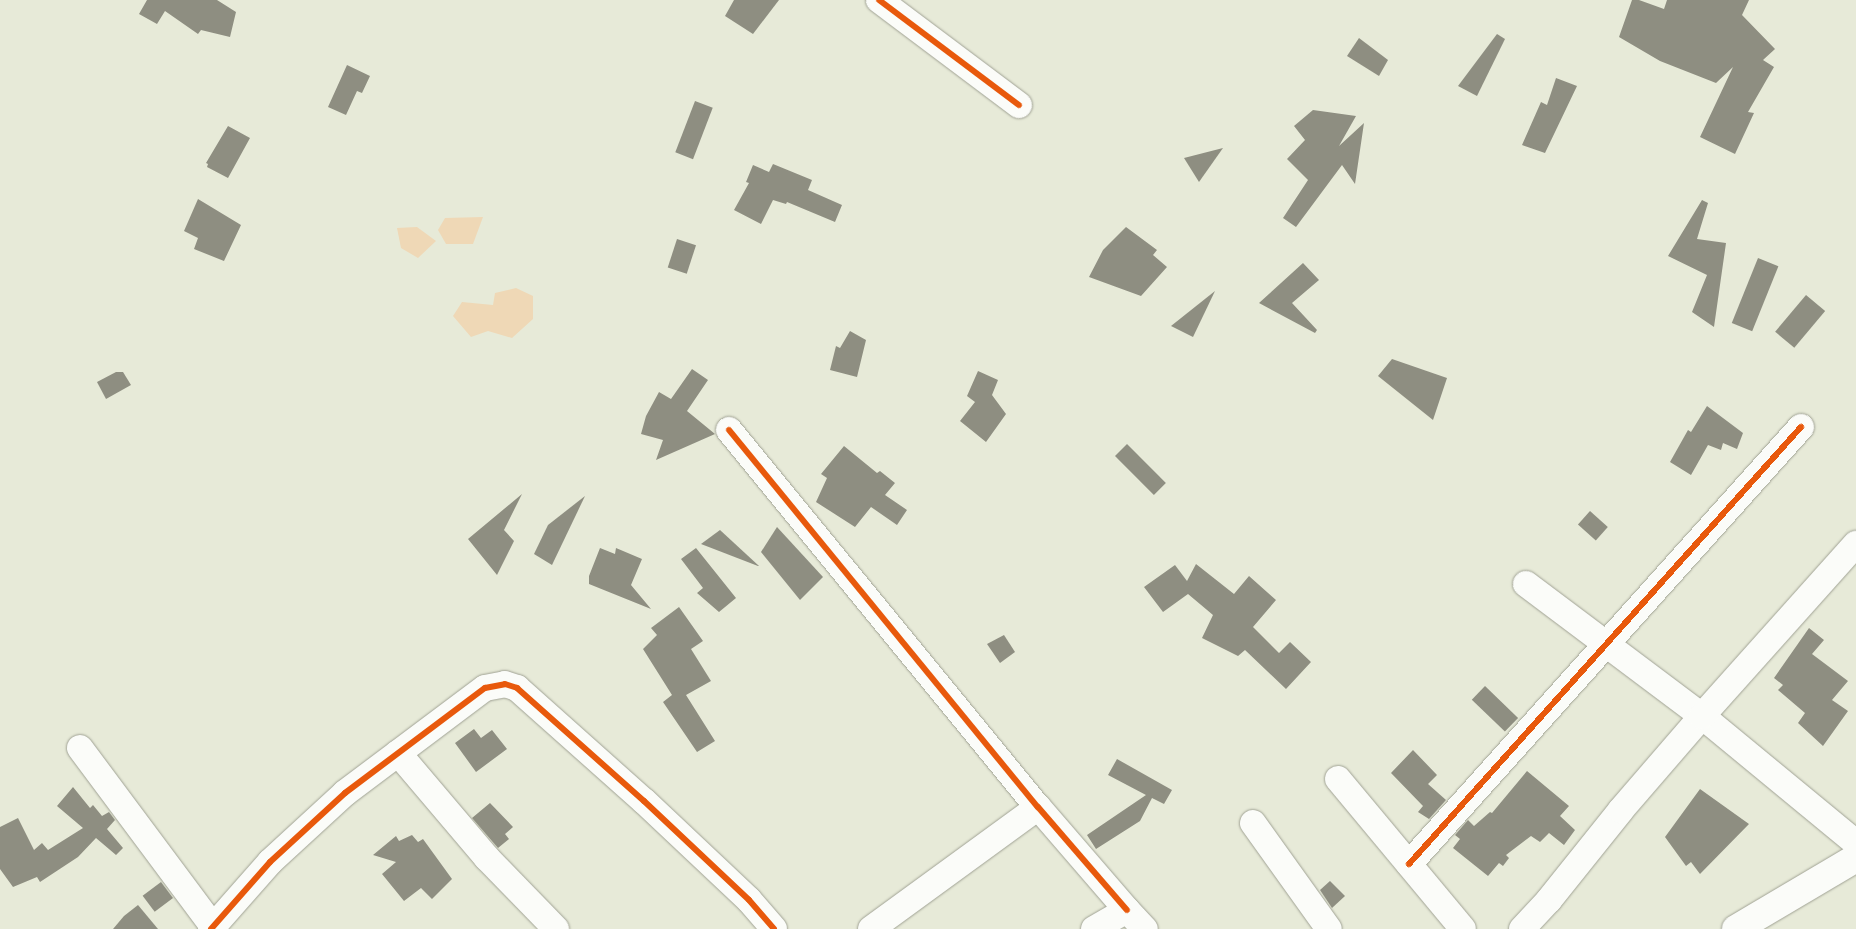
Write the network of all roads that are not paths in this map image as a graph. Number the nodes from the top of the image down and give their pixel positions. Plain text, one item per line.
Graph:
1 (879, 0) edge
2 (1019, 106) dead end
3 (1801, 427) dead end
4 (729, 430) dead end
5 (1856, 544) edge
6 (1526, 584) dead end
7 (1605, 644) junction
8 (1702, 716) junction
9 (80, 748) dead end
10 (398, 754) junction
11 (1338, 779) dead end
12 (1038, 807) junction
13 (1253, 823) dead end
14 (1856, 843) edge
15 (1856, 858) edge
16 (1409, 864) junction
17 (1127, 910) junction
18 (213, 928) edge
19 (556, 929) edge
20 (774, 929) edge
21 (871, 929) edge
22 (1094, 929) edge
23 (1144, 929) edge
24 (1329, 929) edge
25 (1463, 929) edge
26 (1522, 929) edge
27 (1736, 929) edge

1 - 2 street
3 - 7 street
4 - 12 street
5 - 8 street
6 - 7 street
7 - 8 street
7 - 16 street
8 - 14 street
8 - 26 street
9 - 18 street
10 - 18 street
10 - 19 street
10 - 20 street
11 - 16 street
12 - 17 street
12 - 21 street
13 - 24 street
15 - 27 street
16 - 25 street
17 - 22 street
17 - 23 street

